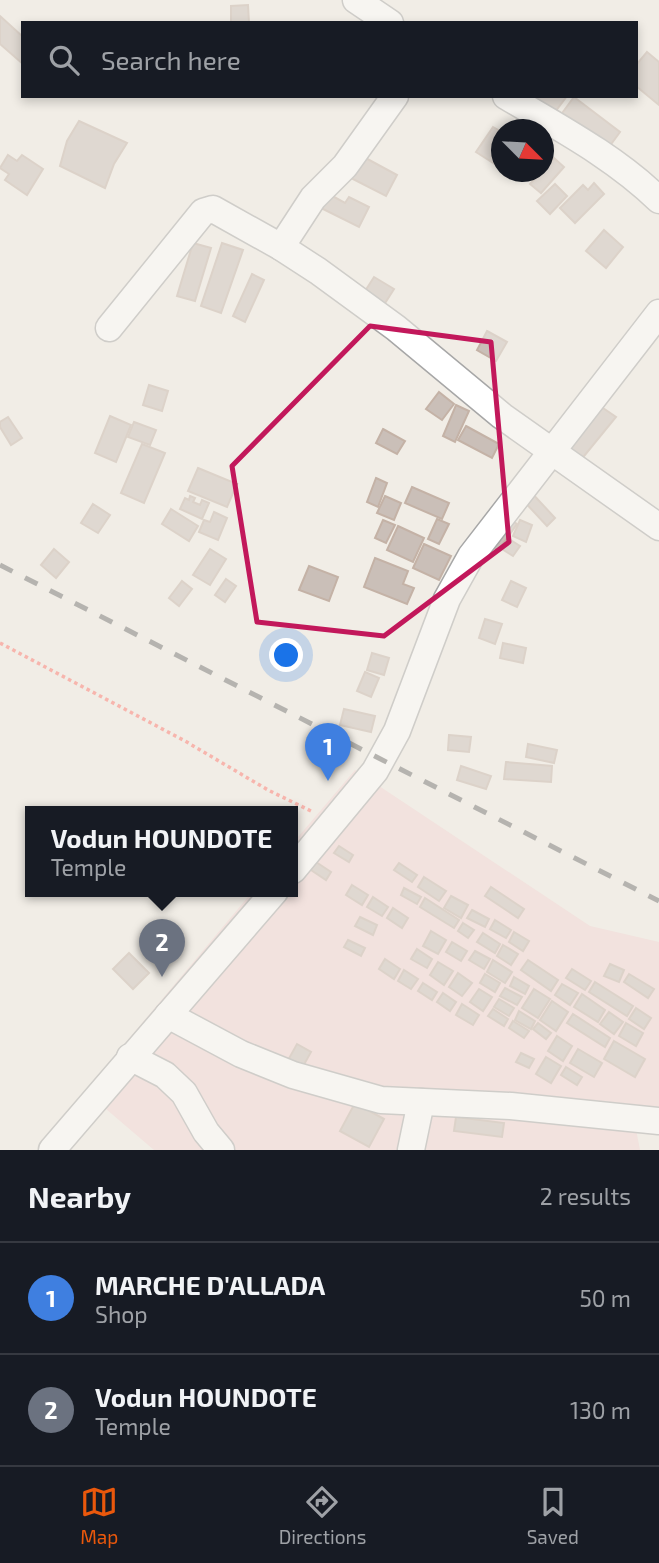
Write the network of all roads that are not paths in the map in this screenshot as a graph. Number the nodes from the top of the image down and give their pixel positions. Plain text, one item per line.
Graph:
1 (356, 0) edge
2 (387, 21) edge
3 (394, 98) edge
4 (509, 98) edge
5 (659, 200) edge
6 (281, 247) junction
7 (659, 313) edge
8 (109, 328) dead end
9 (550, 452) junction
10 (659, 527) edge
11 (298, 864) edge
12 (270, 897) edge
13 (167, 1014) junction
14 (130, 1057) junction
15 (421, 1102) junction
16 (659, 1121) edge
17 (52, 1150) edge
18 (221, 1150) edge
19 (411, 1150) edge

1 - 2 street
3 - 6 street
4 - 5 street
6 - 8 street
6 - 9 street
7 - 9 street
9 - 10 street
9 - 11 street
12 - 13 street
13 - 14 street
13 - 15 street
14 - 17 street
14 - 18 street
15 - 16 street
15 - 19 street

